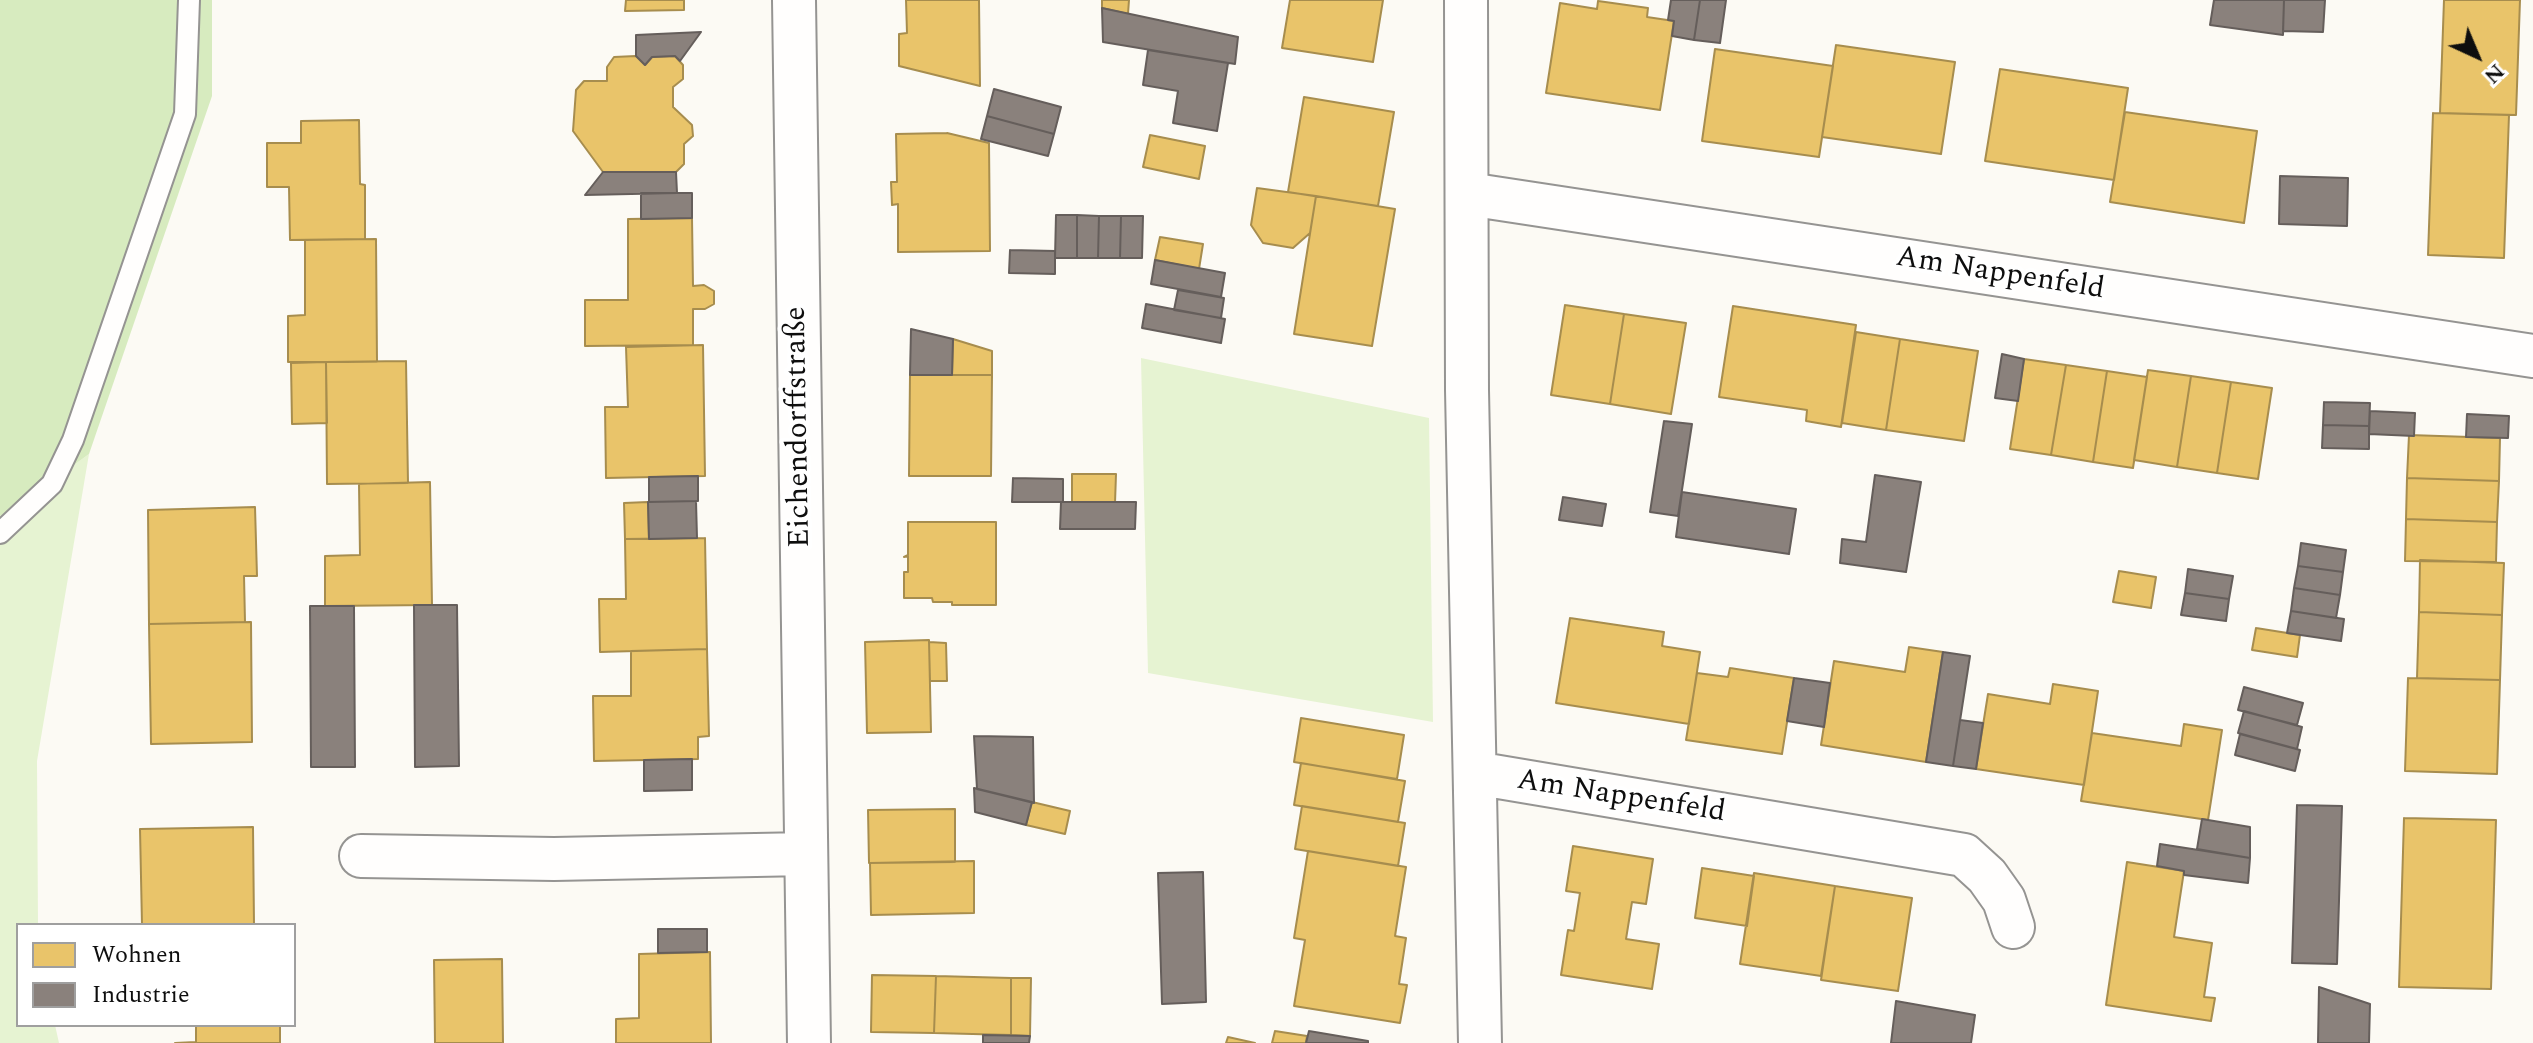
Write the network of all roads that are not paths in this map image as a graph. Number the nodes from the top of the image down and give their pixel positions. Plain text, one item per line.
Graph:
1 (189, 0) edge
2 (794, 0) edge
3 (1466, 0) edge
4 (1468, 194) junction
5 (2533, 356) edge
6 (0, 533) edge
7 (1475, 773) junction
8 (806, 854) junction
9 (361, 856) dead end
10 (2013, 927) dead end
11 (809, 1043) edge
12 (1480, 1043) edge

1 - 6 lane
2 - 8 street, Eichendorffstraße
3 - 4 street, Am Nappenfeld
4 - 5 street, Am Nappenfeld
4 - 7 street, Am Nappenfeld
7 - 10 street, Am Nappenfeld
7 - 12 street, Am Nappenfeld
8 - 9 street
8 - 11 street, Eichendorffstraße

